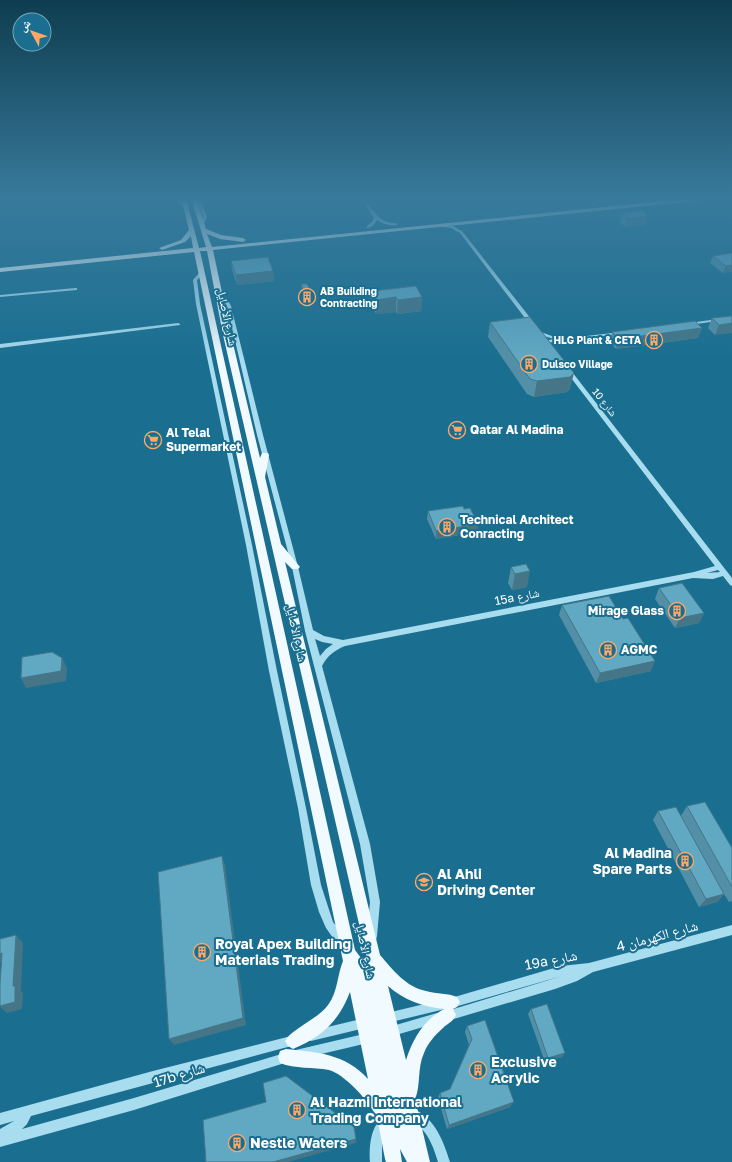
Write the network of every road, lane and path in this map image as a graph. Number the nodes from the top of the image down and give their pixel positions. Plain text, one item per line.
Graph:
1 (127, 252) edge
2 (161, 252) edge
3 (202, 252) edge
4 (205, 252) edge
5 (224, 252) edge
6 (477, 252) edge
7 (140, 255) junction
8 (0, 267) edge
9 (0, 270) edge
10 (200, 270) junction
11 (214, 272) junction
12 (75, 289) dead end
13 (0, 296) edge
14 (219, 296) junction
15 (732, 318) edge
16 (178, 324) dead end
17 (681, 325) edge
18 (625, 332) edge
19 (539, 333) junction
20 (568, 339) junction
21 (550, 345) junction
22 (0, 346) edge
23 (563, 363) edge
24 (265, 455) junction
25 (261, 477) junction
26 (278, 546) junction
27 (296, 567) junction
28 (720, 567) junction
29 (725, 573) junction
30 (694, 576) junction
31 (732, 583) edge
32 (309, 631) junction
33 (344, 643) junction
34 (318, 666) junction
35 (732, 930) edge
36 (370, 942) junction
37 (350, 954) junction
38 (374, 957) junction
39 (589, 968) joint
40 (450, 1009) junction
41 (377, 1028) junction
42 (293, 1041) junction
43 (286, 1057) junction
44 (410, 1111) junction
45 (27, 1112) junction
46 (384, 1116) junction
47 (0, 1119) edge
48 (0, 1135) edge
49 (0, 1142) edge
50 (376, 1162) edge
51 (394, 1162) edge
52 (418, 1162) edge
53 (422, 1162) edge
54 (444, 1162) edge

1 - 8 main road
2 - 7 main road
3 - 10 main road, شارع الأصايل
4 - 11 main road, شارع الأصايل
5 - 11 main road
6 - 19 street
7 - 9 main road
7 - 10 main road
10 - 37 main road, شارع الأصايل
10 - 37 street
11 - 14 main road, شارع الأصايل
12 - 13 street
14 - 24 street
14 - 25 main road, شارع الأصايل
15 - 17 street
16 - 22 street
18 - 20 street
19 - 20 street
19 - 21 street
20 - 21 street
20 - 21 street
23 - 28 street, شارع 10
24 - 25 main road
24 - 27 street
25 - 26 main road, شارع الأصايل
26 - 27 main road
26 - 36 main road, شارع الأصايل
27 - 32 street
28 - 29 street, شارع 10
28 - 30 street, 15a شارع
29 - 30 street, 15a شارع
29 - 31 street, شارع 10
30 - 33 street, 15a شارع
32 - 33 street, 15a شارع
32 - 34 street
33 - 34 street, 15a شارع
34 - 36 street
35 - 39 street, شارع الكهرمان 4
36 - 38 main road, شارع الأصايل
37 - 41 main road
37 - 42 main road
38 - 40 main road
38 - 41 main road, شارع الأصايل
39 - 40 street, 19a شارع
40 - 41 street, 19a شارع
40 - 44 main road
41 - 42 street, 17b شارع
41 - 43 street, 17b شارع
41 - 44 main road, شارع الأصايل
41 - 46 main road, شارع الأصايل
41 - 52 main road
42 - 45 street, 17b شارع
43 - 46 main road
43 - 49 street, 17b شارع
44 - 53 main road, شارع الأصايل
44 - 54 street
45 - 47 street, 17b شارع
45 - 48 street
46 - 50 street
46 - 51 main road, شارع الأصايل

